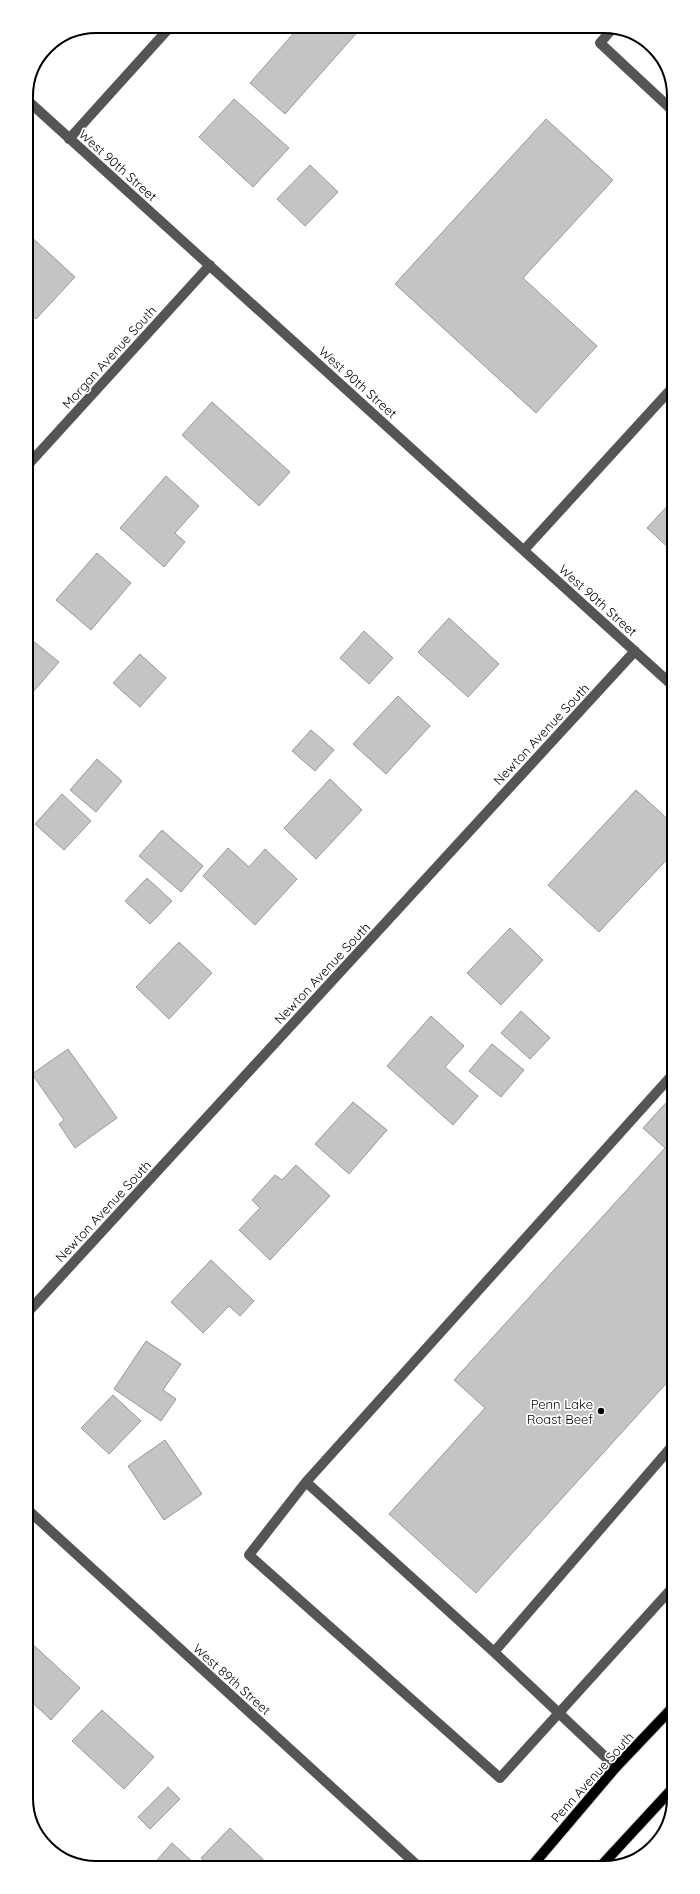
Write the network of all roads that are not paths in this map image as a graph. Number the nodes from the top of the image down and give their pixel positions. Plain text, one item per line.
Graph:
1 (165, 33) edge
2 (609, 33) edge
3 (667, 105) edge
4 (33, 106) edge
5 (69, 139) junction
6 (210, 265) junction
7 (667, 393) edge
8 (33, 459) edge
9 (524, 550) junction
10 (635, 650) junction
11 (667, 680) edge
12 (667, 1081) edge
13 (33, 1307) edge
14 (667, 1453) edge
15 (306, 1482) junction
16 (33, 1515) edge
17 (667, 1594) edge
18 (494, 1652) junction
19 (559, 1712) junction
20 (667, 1713) edge
21 (616, 1767) junction
22 (667, 1795) edge
23 (413, 1861) edge
24 (536, 1861) edge
25 (606, 1861) edge

1 - 5 street
2 - 3 street
4 - 5 street, West 90th Street
5 - 6 street, West 90th Street
6 - 8 street, Morgan Avenue South
6 - 9 street, West 90th Street
7 - 9 street
9 - 10 street, West 90th Street
10 - 11 street, West 90th Street
10 - 13 street, Newton Avenue South
12 - 15 street
14 - 18 street
15 - 18 street
15 - 19 street
16 - 23 street, West 89th Street
17 - 19 street
18 - 19 street
19 - 21 street
20 - 21 main road, Penn Avenue South
21 - 24 main road, Penn Avenue South
22 - 25 main road

